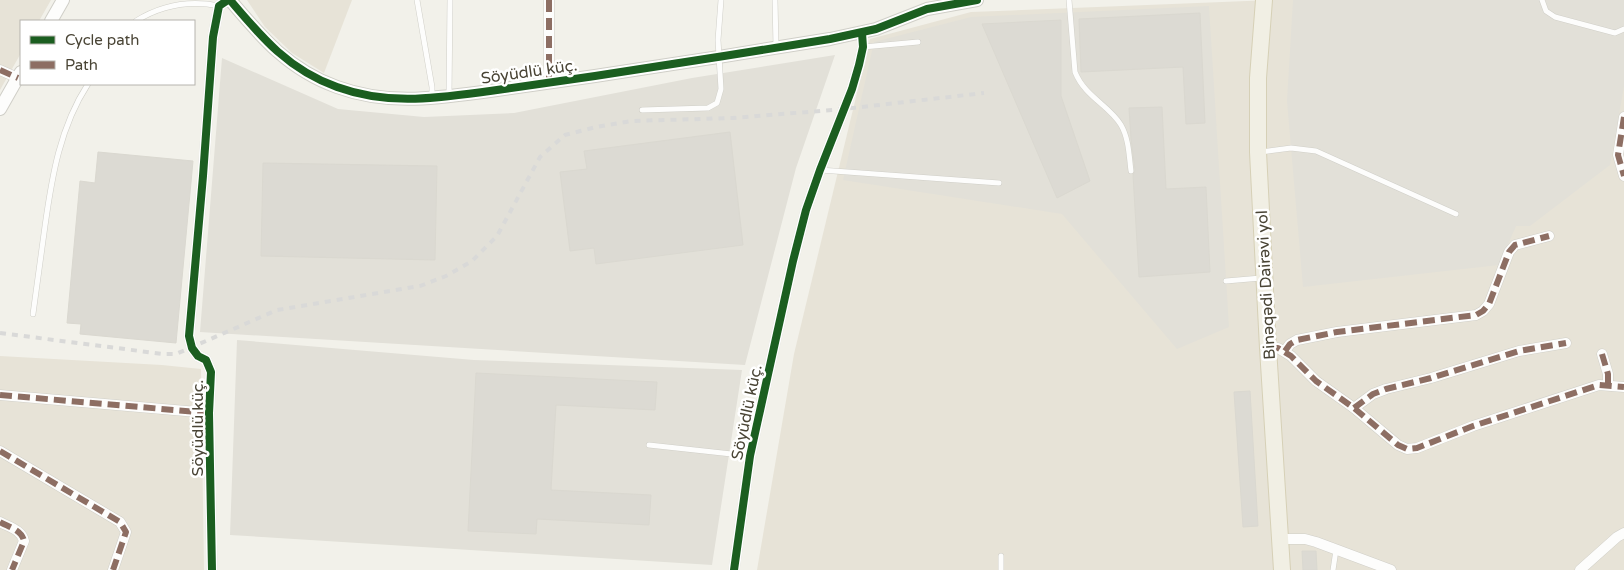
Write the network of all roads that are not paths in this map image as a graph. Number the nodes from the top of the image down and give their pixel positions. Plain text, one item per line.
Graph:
1 (63, 0) edge
2 (417, 0) edge
3 (450, 0) edge
4 (549, 0) edge
5 (721, 0) edge
6 (775, 0) edge
7 (977, 0) edge
8 (1069, 0) edge
9 (1264, 0) edge
10 (1542, 0) edge
11 (226, 2) edge
12 (52, 20) edge
13 (138, 20) edge
14 (1624, 29) edge
15 (862, 33) junction
16 (918, 42) dead end
17 (863, 47) junction
18 (776, 48) junction
19 (719, 57) junction
20 (0, 70) edge
21 (20, 75) edge
22 (549, 83) junction
23 (87, 85) edge
24 (449, 96) junction
25 (432, 98) junction
26 (0, 109) edge
27 (642, 110) dead end
28 (1624, 117) edge
29 (1258, 152) junction
30 (820, 170) junction
31 (1131, 171) dead end
32 (1624, 176) edge
33 (999, 182) dead end
34 (1456, 214) dead end
35 (1549, 236) dead end
36 (1264, 278) junction
37 (1226, 281) dead end
38 (33, 314) dead end
39 (1566, 343) dead end
40 (1268, 348) junction
41 (1285, 351) junction
42 (1602, 354) dead end
43 (1608, 384) junction
44 (1624, 386) edge
45 (0, 395) edge
46 (1354, 408) junction
47 (210, 414) junction
48 (649, 445) dead end
49 (0, 451) edge
50 (750, 456) junction
51 (0, 522) edge
52 (1624, 533) edge
53 (1280, 539) junction
54 (1336, 550) junction
55 (1002, 556) dead end
56 (12, 570) edge
57 (113, 570) edge
58 (212, 570) edge
59 (734, 570) edge
60 (1001, 570) edge
61 (1282, 570) edge
62 (1333, 570) edge
63 (1391, 570) edge
64 (1580, 570) edge

1 - 12 street
2 - 25 lane
3 - 24 lane
4 - 22 street
5 - 19 lane
6 - 18 lane
7 - 15 street, Söyüdlü küç.
8 - 31 lane
9 - 29 main road, Binəqədi Dairəvi yol
10 - 14 lane
11 - 13 lane
11 - 25 street, Söyüdlü küç.
11 - 47 street, Söyüdlü küç.
15 - 17 street, Söyüdlü küç.
15 - 18 street, Söyüdlü küç.
16 - 17 lane
17 - 30 street, Söyüdlü küç.
18 - 19 street, Söyüdlü küç.
19 - 22 street, Söyüdlü küç.
19 - 27 lane
20 - 21 street
21 - 26 street
22 - 24 street, Söyüdlü küç.
23 - 38 lane
24 - 25 street, Söyüdlü küç.
28 - 32 street
29 - 34 lane
29 - 36 main road, Binəqədi Dairəvi yol
30 - 33 lane
30 - 50 street, Söyüdlü küç.
35 - 41 street
36 - 37 lane
36 - 40 main road, Binəqədi Dairəvi yol
39 - 46 street
40 - 41 street
40 - 53 main road, Binəqədi Dairəvi yol
41 - 46 street
42 - 43 street
43 - 44 street
43 - 46 street
45 - 47 street
47 - 58 street, Söyüdlü küç.
48 - 50 lane
49 - 57 street
50 - 59 street, Söyüdlü küç.
51 - 56 street
52 - 64 street
53 - 54 street
53 - 61 main road, Binəqədi Dairəvi yol
54 - 62 lane
54 - 63 street
55 - 60 lane

